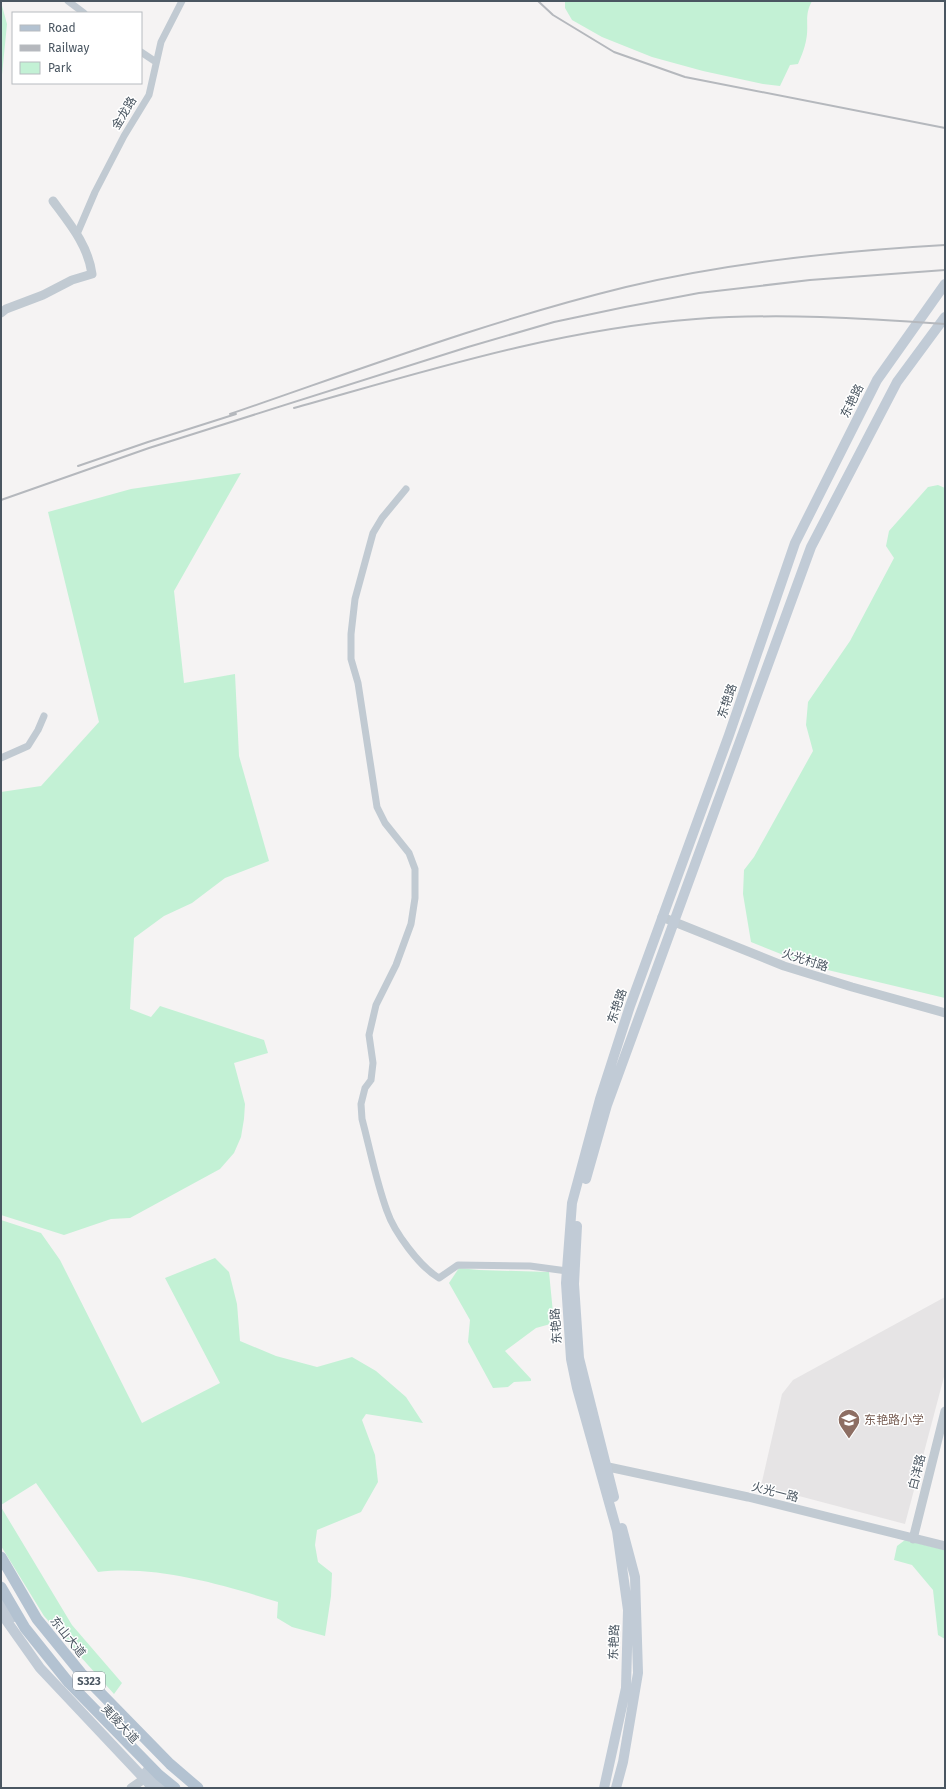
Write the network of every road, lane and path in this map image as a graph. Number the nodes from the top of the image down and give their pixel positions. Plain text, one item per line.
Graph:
1 (68, 1) edge
2 (182, 1) edge
3 (83, 12) edge
4 (142, 53) edge
5 (156, 62) junction
6 (53, 201) dead end
7 (77, 234) junction
8 (945, 284) edge
9 (1, 313) edge
10 (945, 317) edge
11 (406, 489) dead end
12 (44, 716) dead end
13 (1, 758) edge
14 (662, 917) junction
15 (674, 923) junction
16 (945, 1013) edge
17 (567, 1271) junction
18 (945, 1411) edge
19 (602, 1465) junction
20 (913, 1539) junction
21 (945, 1546) edge
22 (1, 1557) edge
23 (1, 1587) edge
24 (1, 1599) edge
25 (1, 1613) edge
26 (147, 1785) edge
27 (131, 1788) edge
28 (164, 1788) edge
29 (175, 1788) edge
30 (198, 1788) edge
31 (604, 1788) edge
32 (616, 1788) edge

1 - 3 street
2 - 5 street, 金龙路
4 - 5 street
5 - 7 street, 金龙路
6 - 7 street
7 - 9 street
8 - 14 main road, 东艳路
10 - 15 main road, 东艳路
11 - 17 street
12 - 13 street
14 - 15 street, 火光村路
14 - 17 main road, 东艳路
15 - 16 street, 火光村路
15 - 19 main road, 东艳路
17 - 19 main road, 东艳路
18 - 20 street, 白洋路
19 - 20 street, 火光一路
19 - 31 main road, 东艳路
19 - 32 main road, 东艳路
20 - 21 street, 火光一路
22 - 30 main road, 东山大道 / S323
23 - 29 main road
24 - 28 main road, 夷陵大道 / S323
25 - 26 main road, 夷陵大道 / S323
26 - 27 street

